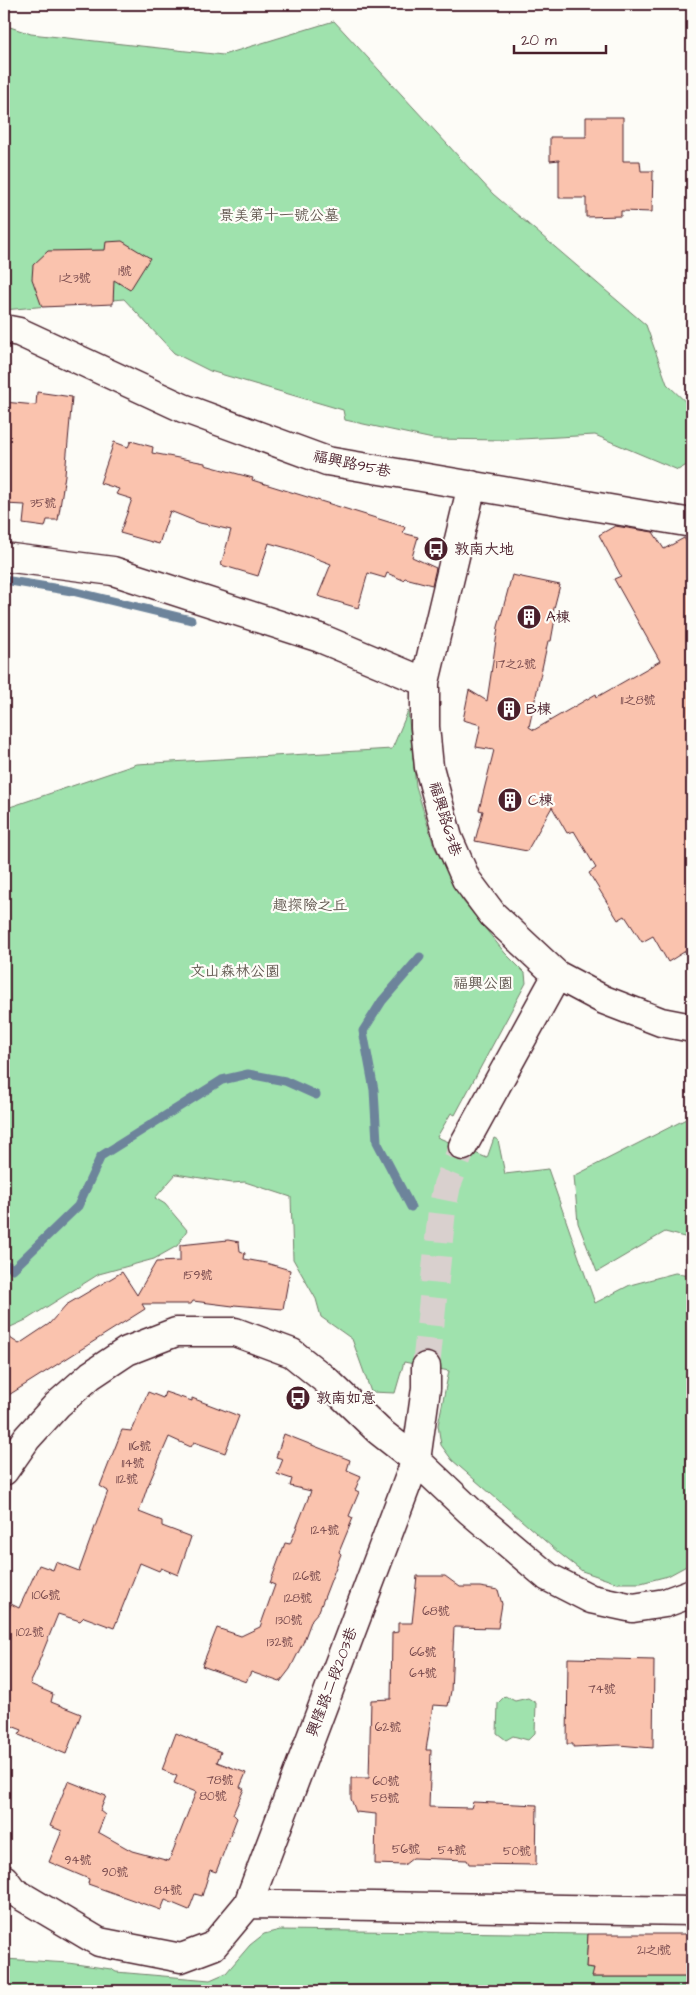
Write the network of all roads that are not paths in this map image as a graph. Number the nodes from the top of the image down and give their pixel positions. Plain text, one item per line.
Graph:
1 (4, 329) edge
2 (472, 485) junction
3 (692, 523) edge
4 (4, 557) edge
5 (425, 682) junction
6 (557, 975) junction
7 (692, 1028) edge
8 (463, 1146) tunnel mouth
9 (426, 1367) tunnel mouth
10 (416, 1460) junction
11 (4, 1471) edge
12 (692, 1593) edge
13 (7, 1890) edge
14 (248, 1904) junction
15 (692, 1911) edge

1 - 2 street, 福興路95巷
2 - 3 street, 福興路95巷
2 - 5 street, 福興路63巷
4 - 5 street
5 - 6 street, 福興路63巷
6 - 7 street, 福興路63巷
6 - 8 street
9 - 10 street, 興隆路二段203巷
10 - 11 street
10 - 12 street
10 - 14 street, 興隆路二段203巷
13 - 14 street, 興隆路二段203巷
14 - 15 street

